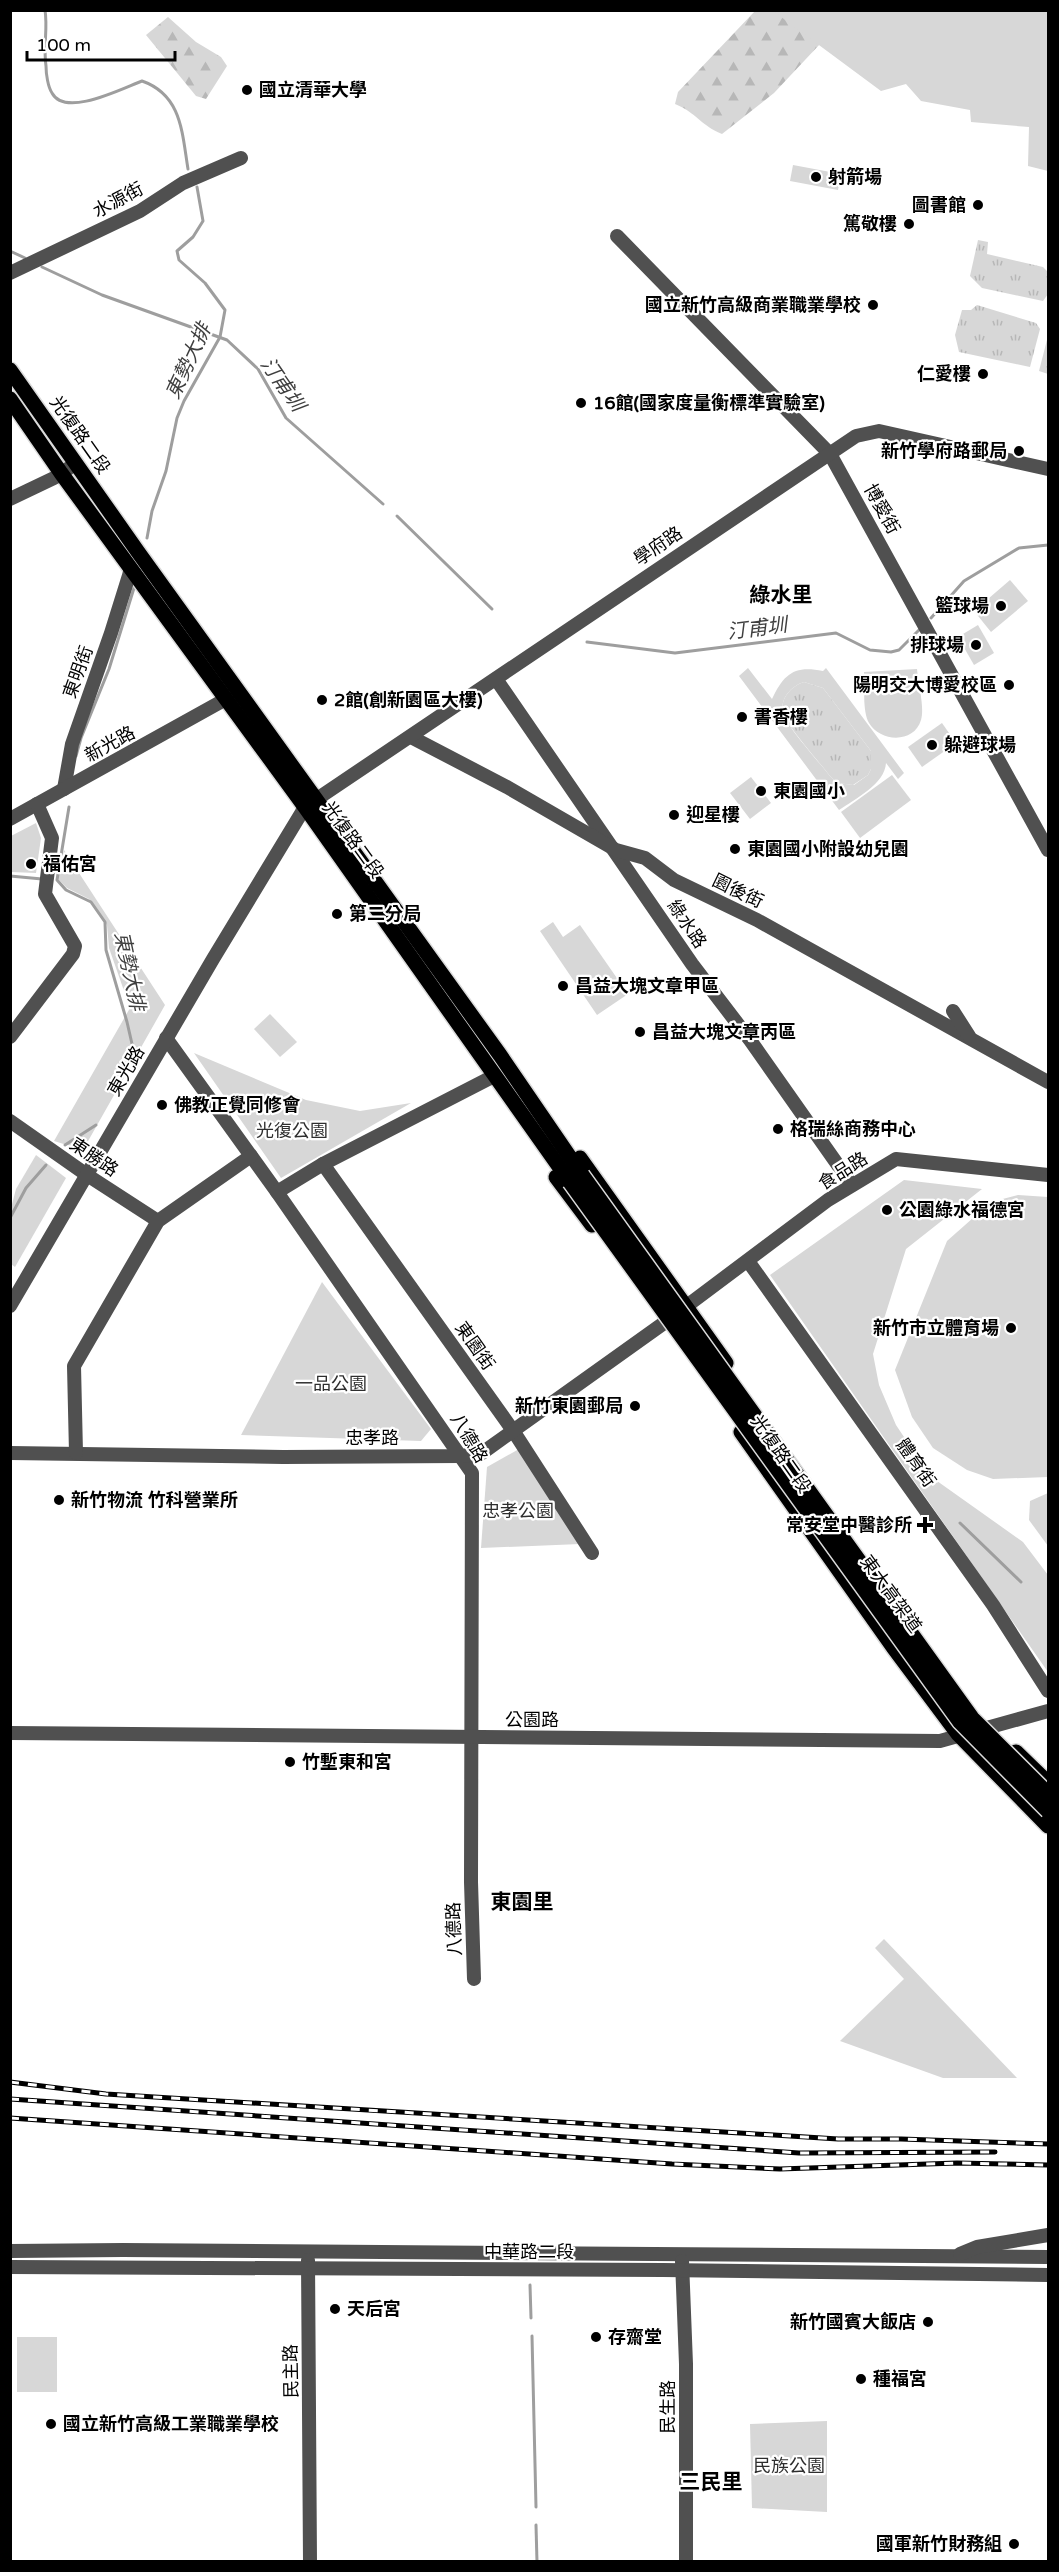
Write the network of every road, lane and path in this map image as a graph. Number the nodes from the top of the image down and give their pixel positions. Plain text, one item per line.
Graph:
1 (241, 158) dead end
2 (617, 236) dead end
3 (10, 273) edge
4 (10, 370) edge
5 (10, 399) edge
6 (830, 454) junction
7 (75, 464) junction
8 (1048, 469) edge
9 (61, 473) junction
10 (10, 499) edge
11 (131, 568) junction
12 (496, 679) junction
13 (226, 699) junction
14 (411, 737) junction
15 (64, 789) junction
16 (311, 803) junction
17 (37, 804) junction
18 (10, 819) edge
19 (616, 850) junction
20 (1048, 850) edge
21 (953, 1011) dead end
22 (10, 1037) edge
23 (166, 1038) junction
24 (970, 1038) junction
25 (494, 1076) junction
26 (1048, 1082) edge
27 (532, 1113) junction
28 (10, 1120) edge
29 (251, 1156) junction
30 (323, 1164) junction
31 (87, 1175) junction
32 (1048, 1175) edge
33 (576, 1178) junction
34 (852, 1185) junction
35 (277, 1192) junction
36 (158, 1221) junction
37 (748, 1261) junction
38 (10, 1306) edge
39 (686, 1306) junction
40 (664, 1323) junction
41 (514, 1432) junction
42 (10, 1453) edge
43 (76, 1453) junction
44 (462, 1456) junction
45 (592, 1553) dead end
46 (912, 1634) junction
47 (1048, 1691) edge
48 (1048, 1711) edge
49 (989, 1727) junction
50 (10, 1732) edge
51 (958, 1734) junction
52 (472, 1738) junction
53 (1048, 1783) edge
54 (1048, 1794) edge
55 (1048, 1821) edge
56 (474, 1979) dead end
57 (1048, 2224) edge
58 (1048, 2235) edge
59 (1022, 2241) junction
60 (10, 2251) edge
61 (309, 2252) junction
62 (682, 2253) junction
63 (952, 2257) junction
64 (1048, 2257) edge
65 (10, 2267) edge
66 (307, 2268) junction
67 (681, 2270) junction
68 (1048, 2275) edge
69 (310, 2562) edge
70 (686, 2562) edge

1 - 3 street, 水源街
2 - 6 street, 博愛街
4 - 7 main road, 光復路二段
5 - 9 main road, 光復路二段
6 - 8 street, 學府路
6 - 12 street, 學府路
6 - 20 street, 博愛街
7 - 9 street
7 - 16 main road, 光復路二段
9 - 10 street
9 - 11 main road, 光復路二段
11 - 13 main road, 光復路二段
11 - 15 street, 東明街
12 - 14 street, 學府路
12 - 19 street, 綠水路
13 - 15 street, 新光路
13 - 16 main road, 光復路二段
14 - 16 street, 學府路
14 - 19 street, 園後街
15 - 17 street, 新光路
16 - 23 street, 東光路
16 - 25 main road, 光復路二段
16 - 27 main road, 光復路二段
17 - 18 street, 新光路
17 - 22 street
19 - 24 street, 園後街
19 - 34 street, 綠水路
21 - 24 street
23 - 29 street, 八德路
23 - 31 street, 東光路
24 - 26 street, 園後街
25 - 27 main road, 光復路二段
25 - 30 street
27 - 33 main road, 光復路二段
27 - 39 main road, 光復路二段
27 - 40 main road, 光復路二段
28 - 31 street, 東勝路
29 - 35 street, 八德路
29 - 36 street
30 - 35 street
30 - 41 street, 東園街
31 - 36 street, 東勝路
31 - 38 street, 東光路
32 - 34 street, 食品路
33 - 46 main road, 東大高架道, bridge
33 - 55 main road, 東大高架道, bridge
34 - 37 street, 食品路
35 - 44 street, 八德路
36 - 43 street
37 - 39 street, 食品路
37 - 47 street, 體育街
39 - 40 street, 忠孝路
39 - 46 main road
39 - 49 main road, 光復路二段
40 - 41 street, 忠孝路
40 - 51 main road, 光復路二段
41 - 44 street, 忠孝路
41 - 45 street, 東園街
42 - 43 street, 忠孝路
43 - 44 street, 忠孝路
44 - 52 street, 八德路
46 - 54 main road, 東大高架道, bridge
48 - 49 street, 公園路
49 - 51 street, 公園路
49 - 53 main road, 光復路二段
50 - 52 street, 公園路
51 - 52 street, 公園路
51 - 55 main road, 光復路二段
52 - 56 street, 八德路
57 - 59 street
58 - 59 street
59 - 63 street
60 - 61 street, 中華路二段
61 - 62 street, 中華路二段
61 - 66 street, 民主路
62 - 63 street, 中華路二段
62 - 67 street, 民生路
63 - 64 street, 中華路二段
65 - 66 street, 中華路二段
66 - 67 street, 中華路二段
66 - 69 street, 民主路
67 - 68 street, 中華路二段
67 - 70 street, 民生路

